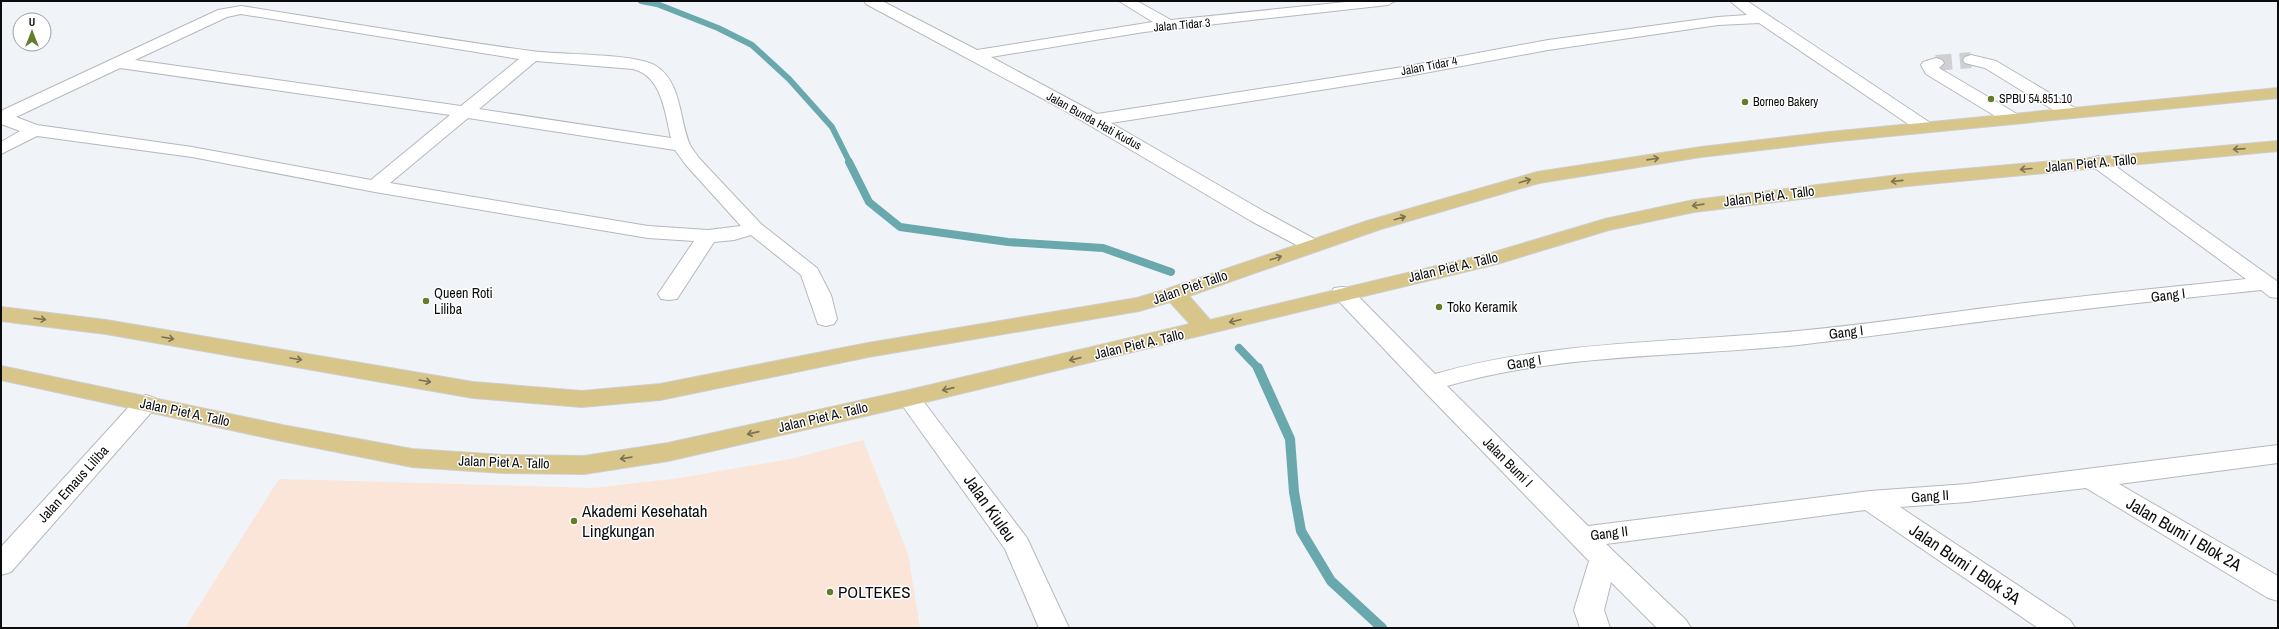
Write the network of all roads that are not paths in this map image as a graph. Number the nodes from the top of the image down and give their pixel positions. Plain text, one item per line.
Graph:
1 (872, 1) edge
2 (1126, 1) edge
3 (1388, 1) edge
4 (1738, 1) edge
5 (1763, 18) junction
6 (1169, 25) junction
7 (977, 55) junction
8 (532, 56) junction
9 (1971, 60) tunnel mouth
10 (119, 63) junction
11 (1936, 63) dead end
12 (2278, 93) edge
13 (462, 112) junction
14 (2069, 112) junction
15 (2011, 118) junction
16 (1095, 120) junction
17 (1923, 126) junction
18 (34, 130) junction
19 (681, 145) junction
20 (2278, 146) edge
21 (1, 149) edge
22 (2098, 162) junction
23 (375, 186) junction
24 (754, 228) junction
25 (708, 236) junction
26 (1313, 246) junction
27 (2271, 288) edge
28 (1342, 293) junction
29 (669, 294) dead end
30 (1175, 294) junction
31 (1, 314) edge
32 (826, 319) dead end
33 (1205, 328) junction
34 (1, 373) edge
35 (1429, 383) junction
36 (909, 398) junction
37 (146, 403) junction
38 (2278, 454) edge
39 (2090, 479) junction
40 (1870, 500) junction
41 (1582, 537) junction
42 (1604, 557) junction
43 (1, 565) edge
44 (2278, 590) edge
45 (1054, 628) edge
46 (1596, 628) edge
47 (1676, 628) edge
48 (2060, 628) edge

1 - 7 street, Jalan Bunda Hati Kudus
2 - 6 street
3 - 6 street, Jalan Tidar 3
4 - 5 street
5 - 16 street, Jalan Tidar 4
5 - 17 street
6 - 7 street, Jalan Tidar 3
7 - 16 street, Jalan Bunda Hati Kudus
8 - 10 street
8 - 13 street
8 - 19 street
9 - 14 street
10 - 13 street
10 - 18 street
11 - 15 street
12 - 14 main road
13 - 19 street
13 - 23 street
14 - 15 main road
15 - 17 main road
16 - 26 street, Jalan Bunda Hati Kudus
26 -> 17 main road
18 - 21 street
18 - 23 street
19 - 24 street
20 -> 22 main road, Jalan Piet A. Tallo
22 - 27 street, Gang I
22 -> 28 main road, Jalan Piet A. Tallo
23 - 25 street
24 - 25 street
24 - 32 street
25 - 29 street
30 -> 26 main road, Jalan Piet Tallo
27 - 35 street, Gang I
28 -> 33 main road, Jalan Piet A. Tallo
28 - 35 street, Jalan Bumi I
31 -> 30 main road, Jalan Piet Tallo
30 - 33 main road
33 -> 36 main road, Jalan Piet A. Tallo
34 - 37 main road, Jalan Piet A. Tallo
35 - 41 street, Jalan Bumi I
36 -> 37 main road, Jalan Piet A. Tallo
36 - 45 street, Jalan Kiuleu
37 - 43 street, Jalan Emaus Liliba
38 - 39 street, Gang II
39 - 40 street, Gang II
39 - 44 street, Jalan Bumi I Blok 2A
40 - 41 street, Gang II
40 - 48 street, Jalan Bumi I Blok 3A
41 - 42 street, Jalan Bumi I
42 - 46 street
42 - 47 street, Jalan Bumi I

